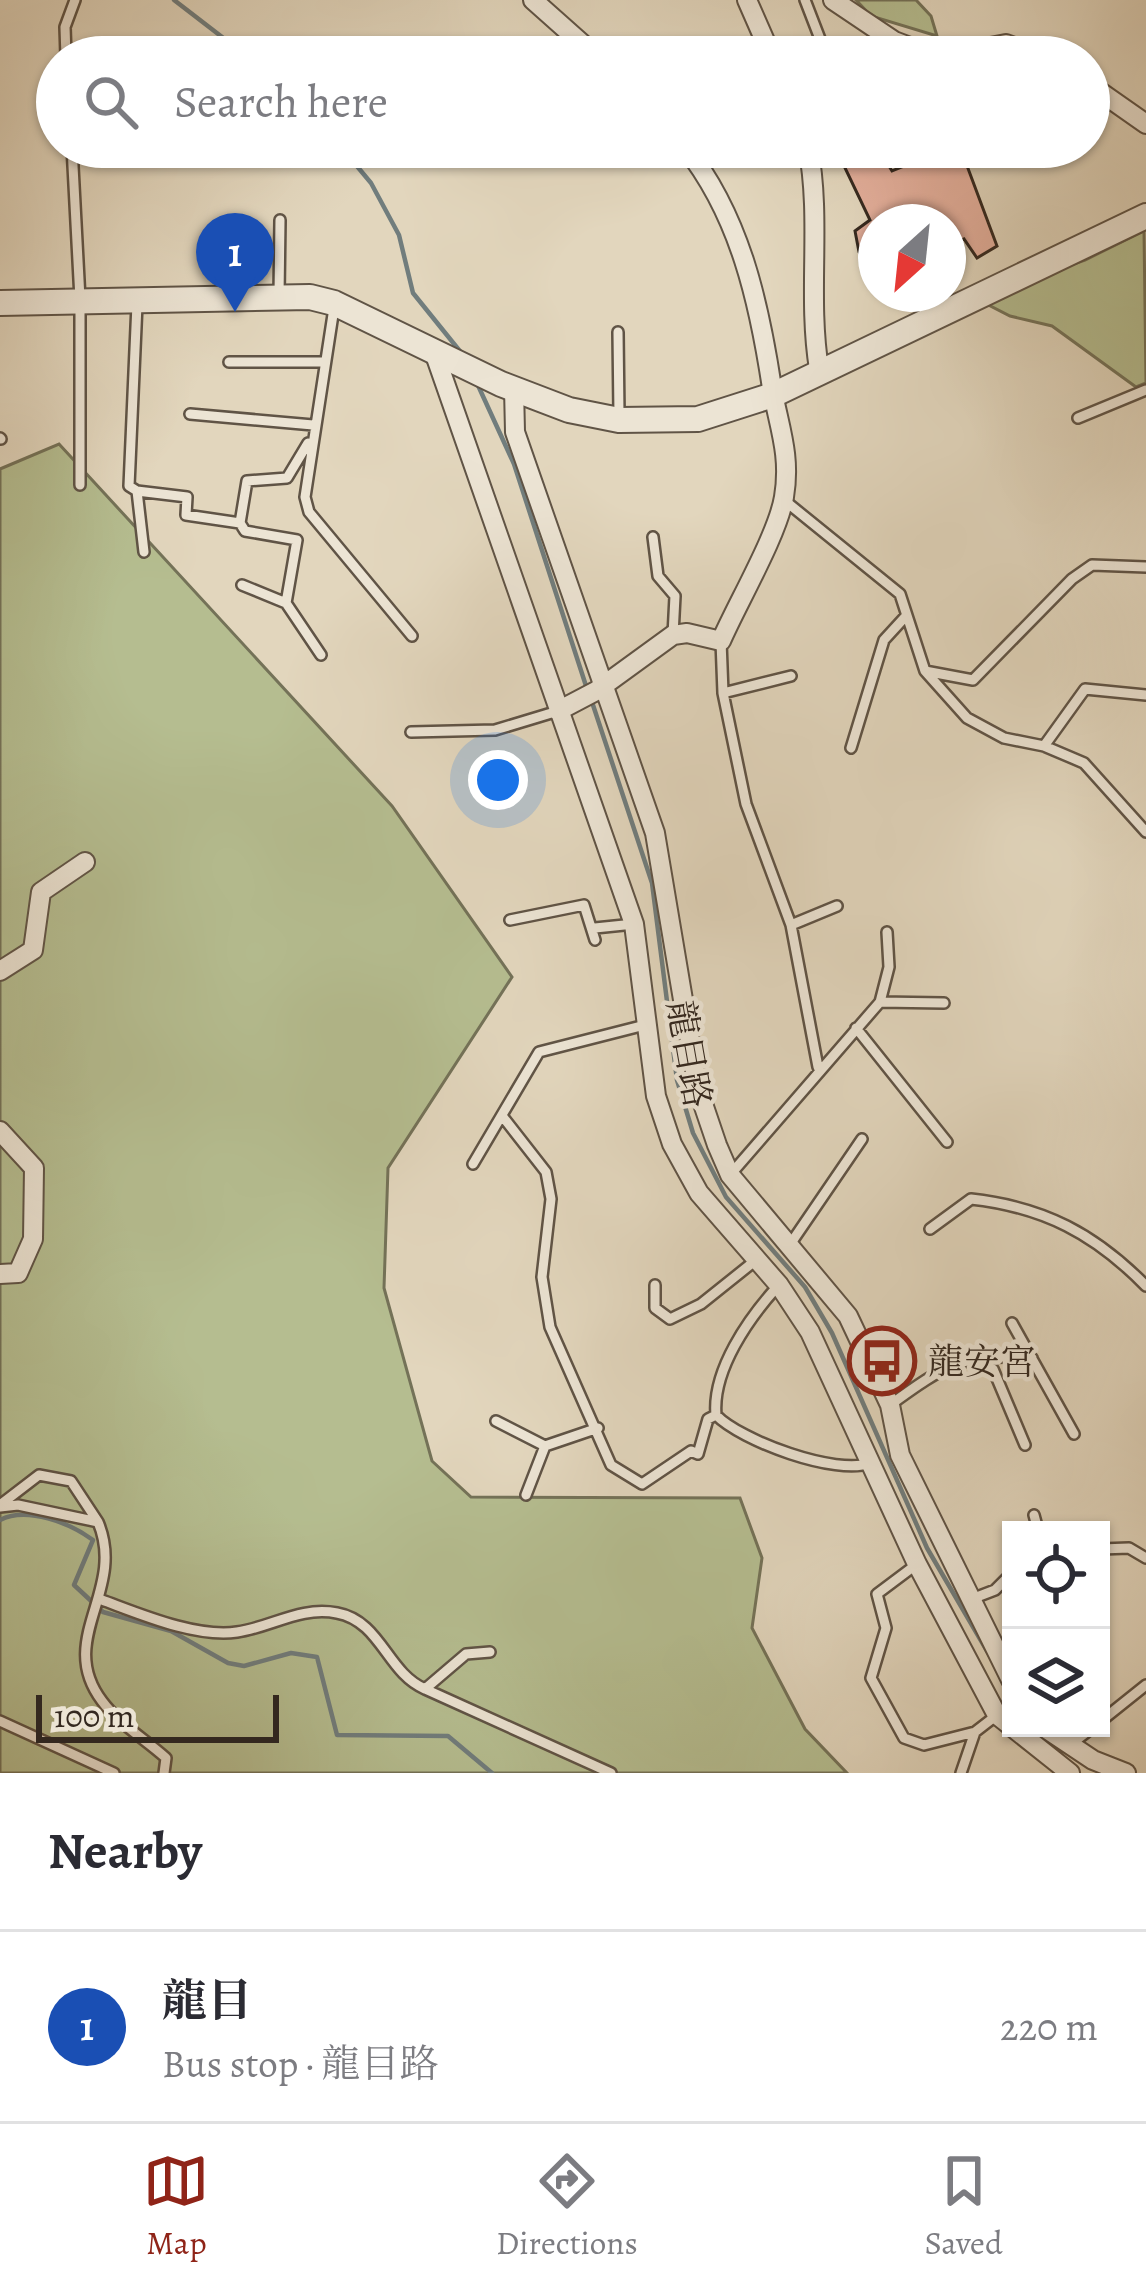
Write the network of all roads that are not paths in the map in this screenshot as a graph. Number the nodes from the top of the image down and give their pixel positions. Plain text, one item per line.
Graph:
1 (75, 0) edge
2 (533, 0) edge
3 (747, 0) edge
4 (806, 0) edge
5 (833, 0) edge
6 (65, 36) edge
7 (573, 36) edge
8 (763, 36) edge
9 (819, 36) edge
10 (887, 36) edge
11 (1110, 99) edge
12 (1146, 124) edge
13 (73, 168) edge
14 (699, 168) edge
15 (812, 168) edge
16 (1146, 216) edge
17 (280, 220) dead end
18 (279, 296) junction
19 (137, 298) junction
20 (80, 299) junction
21 (0, 303) edge
22 (334, 303) junction
23 (618, 332) dead end
24 (434, 349) junction
25 (229, 362) dead end
26 (325, 362) junction
27 (819, 369) junction
28 (508, 386) junction
29 (1146, 390) edge
30 (773, 395) junction
31 (190, 414) dead end
32 (1078, 418) dead end
33 (619, 420) junction
34 (314, 425) junction
35 (311, 439) junction
36 (80, 485) dead end
37 (136, 491) junction
38 (784, 500) junction
39 (240, 523) junction
40 (653, 537) dead end
41 (144, 551) dead end
42 (1146, 567) edge
43 (242, 585) dead end
44 (286, 603) junction
45 (906, 616) junction
46 (673, 635) junction
47 (412, 636) dead end
48 (721, 641) junction
49 (321, 655) dead end
50 (925, 671) junction
51 (791, 676) dead end
52 (600, 687) junction
53 (723, 693) junction
54 (1146, 695) edge
55 (565, 708) junction
56 (411, 732) dead end
57 (1044, 746) junction
58 (850, 748) dead end
59 (1146, 832) edge
60 (86, 862) dead end
61 (837, 906) dead end
62 (510, 920) dead end
63 (640, 923) junction
64 (671, 923) junction
65 (791, 925) junction
66 (887, 932) dead end
67 (0, 971) edge
68 (880, 1002) junction
69 (944, 1003) dead end
70 (645, 1025) junction
71 (856, 1028) junction
72 (818, 1067) junction
73 (503, 1118) junction
74 (0, 1131) edge
75 (862, 1139) dead end
76 (946, 1142) dead end
77 (473, 1164) dead end
78 (715, 1184) junction
79 (931, 1228) dead end
80 (756, 1260) junction
81 (782, 1267) junction
82 (0, 1274) edge
83 (656, 1285) dead end
84 (1146, 1286) edge
85 (1012, 1323) dead end
86 (968, 1357) junction
87 (1032, 1358) junction
88 (870, 1366) junction
89 (839, 1381) junction
90 (890, 1405) junction
91 (716, 1415) junction
92 (496, 1421) dead end
93 (598, 1428) junction
94 (1074, 1434) dead end
95 (1024, 1445) dead end
96 (545, 1446) junction
97 (870, 1463) junction
98 (526, 1495) dead end
99 (0, 1506) edge
100 (1034, 1515) dead end
101 (1035, 1521) edge
102 (98, 1522) junction
103 (1110, 1549) edge
104 (1146, 1558) edge
105 (917, 1564) junction
106 (1002, 1582) edge
107 (102, 1600) junction
108 (969, 1600) junction
109 (490, 1652) dead end
110 (1002, 1663) edge
111 (1146, 1684) edge
112 (425, 1689) junction
113 (1002, 1709) edge
114 (1002, 1712) edge
115 (1110, 1713) edge
116 (0, 1721) edge
117 (975, 1732) junction
118 (1031, 1737) edge
119 (1058, 1737) edge
120 (1080, 1737) edge
121 (1070, 1745) junction
122 (114, 1773) edge
123 (164, 1773) edge
124 (611, 1773) edge
125 (961, 1773) edge
126 (1070, 1773) edge
127 (1126, 1773) edge

1 - 6 lane
2 - 7 street
3 - 8 street
4 - 9 lane
5 - 10 street
11 - 12 street
13 - 20 lane
14 - 30 street
15 - 27 street
16 - 27 street
17 - 18 lane
18 - 19 street
18 - 22 street
19 - 20 street
19 - 37 lane
20 - 21 street
20 - 36 lane
22 - 24 street
22 - 26 lane
23 - 33 lane
24 - 28 street
24 - 55 street, 龍目路
25 - 26 lane
26 - 34 lane
27 - 30 street
28 - 33 street
28 - 52 street, 龍目路
29 - 32 lane
30 - 33 street
30 - 38 street
31 - 34 lane
34 - 35 lane
35 - 39 lane
35 - 47 lane
37 - 39 lane
37 - 41 lane
38 - 45 lane
38 - 48 street
39 - 44 lane
40 - 46 lane
42 - 50 lane
43 - 44 lane
44 - 49 lane
45 - 50 lane
45 - 58 lane
46 - 48 street
46 - 52 street
48 - 53 lane
50 - 57 lane
51 - 53 lane
52 - 55 street
52 - 64 street, 龍目路
53 - 65 lane
54 - 57 lane
55 - 56 lane
55 - 63 street, 龍目路
57 - 59 lane
60 - 67 street
61 - 65 lane
62 - 63 lane
63 - 64 street
63 - 70 street, 龍目路
64 - 78 street, 龍目路
65 - 72 lane
66 - 68 lane
68 - 69 lane
68 - 71 lane, 龍目路
70 - 73 lane
70 - 78 street, 龍目路
71 - 72 lane, 龍目路
71 - 76 lane
72 - 78 lane, 龍目路
73 - 77 lane
73 - 93 lane
74 - 82 street
75 - 81 lane
78 - 80 street, 龍目路
78 - 81 street, 龍目路
79 - 84 lane
80 - 81 street, 龍目路
80 - 83 lane
81 - 88 street, 龍目路
81 - 89 street, 龍目路
81 - 91 lane
85 - 87 lane
86 - 87 lane
86 - 90 lane
86 - 95 lane
87 - 94 lane
88 - 89 street
88 - 90 street, 龍目路
89 - 97 street, 龍目路
90 - 108 street, 龍目路
91 - 93 lane
91 - 97 lane
92 - 96 lane
93 - 96 lane
96 - 98 lane
97 - 105 street, 龍目路
99 - 102 lane
99 - 102 lane
100 - 101 lane
102 - 107 lane
103 - 104 lane
105 - 113 street, 龍目路
105 - 117 lane
106 - 108 lane
107 - 112 lane
107 - 123 lane
108 - 110 street, 龍目路
109 - 112 lane
111 - 115 lane
112 - 124 lane
114 - 117 lane
116 - 122 lane
117 - 125 lane
118 - 126 street, 龍目路
119 - 121 street
120 - 121 lane
121 - 127 street

